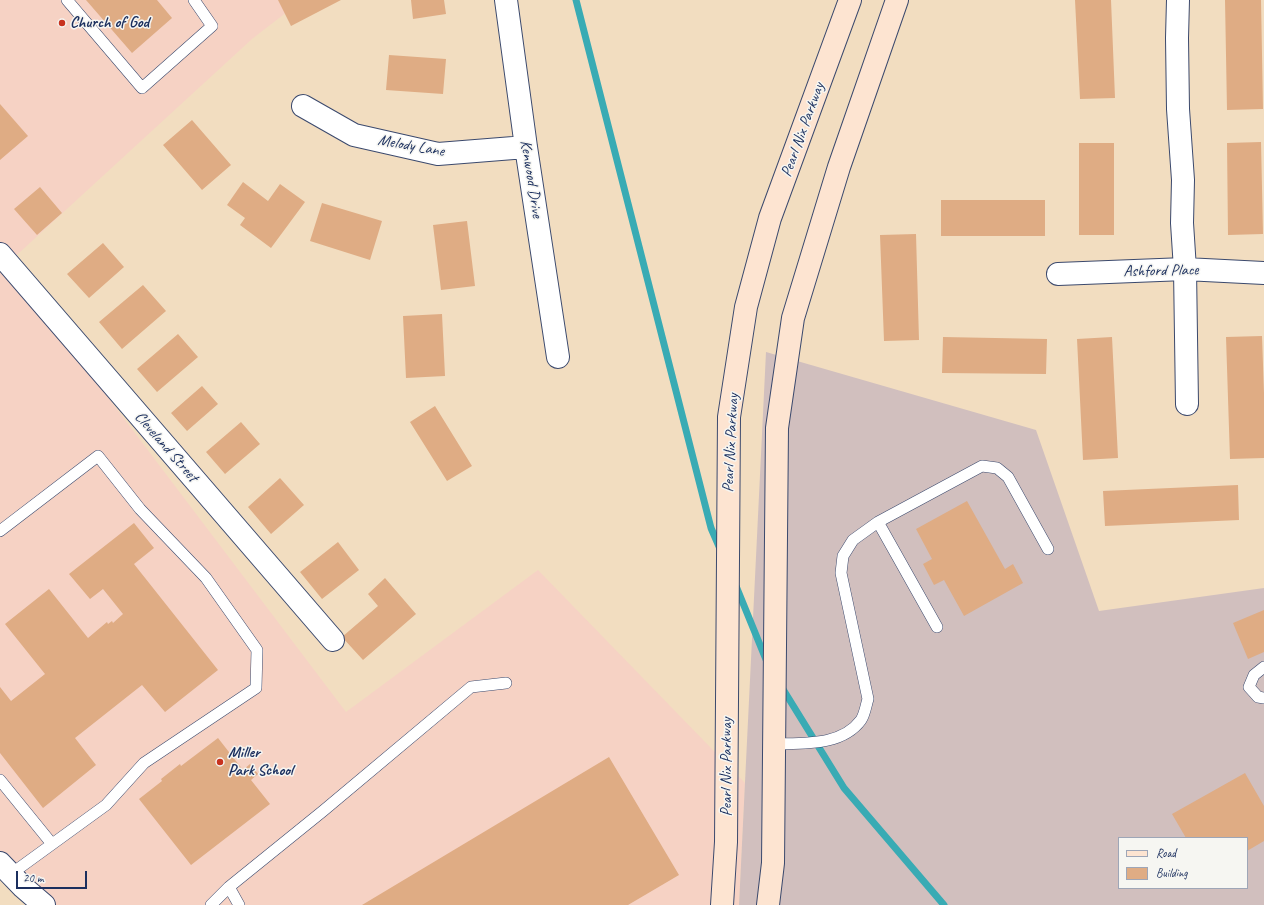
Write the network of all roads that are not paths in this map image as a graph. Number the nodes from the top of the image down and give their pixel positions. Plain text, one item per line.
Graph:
1 (67, 0) edge
2 (194, 0) edge
3 (506, 0) edge
4 (850, 0) edge
5 (897, 0) edge
6 (1178, 0) edge
7 (304, 106) dead end
8 (526, 147) junction
9 (0, 254) edge
10 (1185, 269) junction
11 (1264, 273) edge
12 (1058, 274) dead end
13 (558, 357) dead end
14 (1187, 404) dead end
15 (878, 522) junction
16 (0, 531) edge
17 (1048, 549) dead end
18 (937, 627) dead end
19 (333, 640) dead end
20 (1264, 667) edge
21 (506, 683) dead end
22 (1264, 698) edge
23 (774, 744) junction
24 (0, 780) edge
25 (52, 844) junction
26 (5, 869) edge
27 (229, 887) junction
28 (44, 905) edge
29 (211, 905) edge
30 (240, 905) edge
31 (722, 905) edge
32 (768, 905) edge

1 - 2 lane
3 - 8 street, Kenwood Drive
4 - 31 main road, Pearl Nix Parkway
5 - 23 main road
6 - 10 street
7 - 8 street, Melody Lane
8 - 13 street, Kenwood Drive
9 - 19 street, Cleveland Street
10 - 11 street, Ashford Place
10 - 12 street, Ashford Place
10 - 14 street
15 - 17 lane
15 - 18 lane
15 - 23 lane
16 - 25 lane
20 - 22 lane
21 - 27 lane
23 - 32 main road
24 - 25 lane
25 - 26 lane
26 - 28 street
27 - 29 lane
27 - 30 lane

